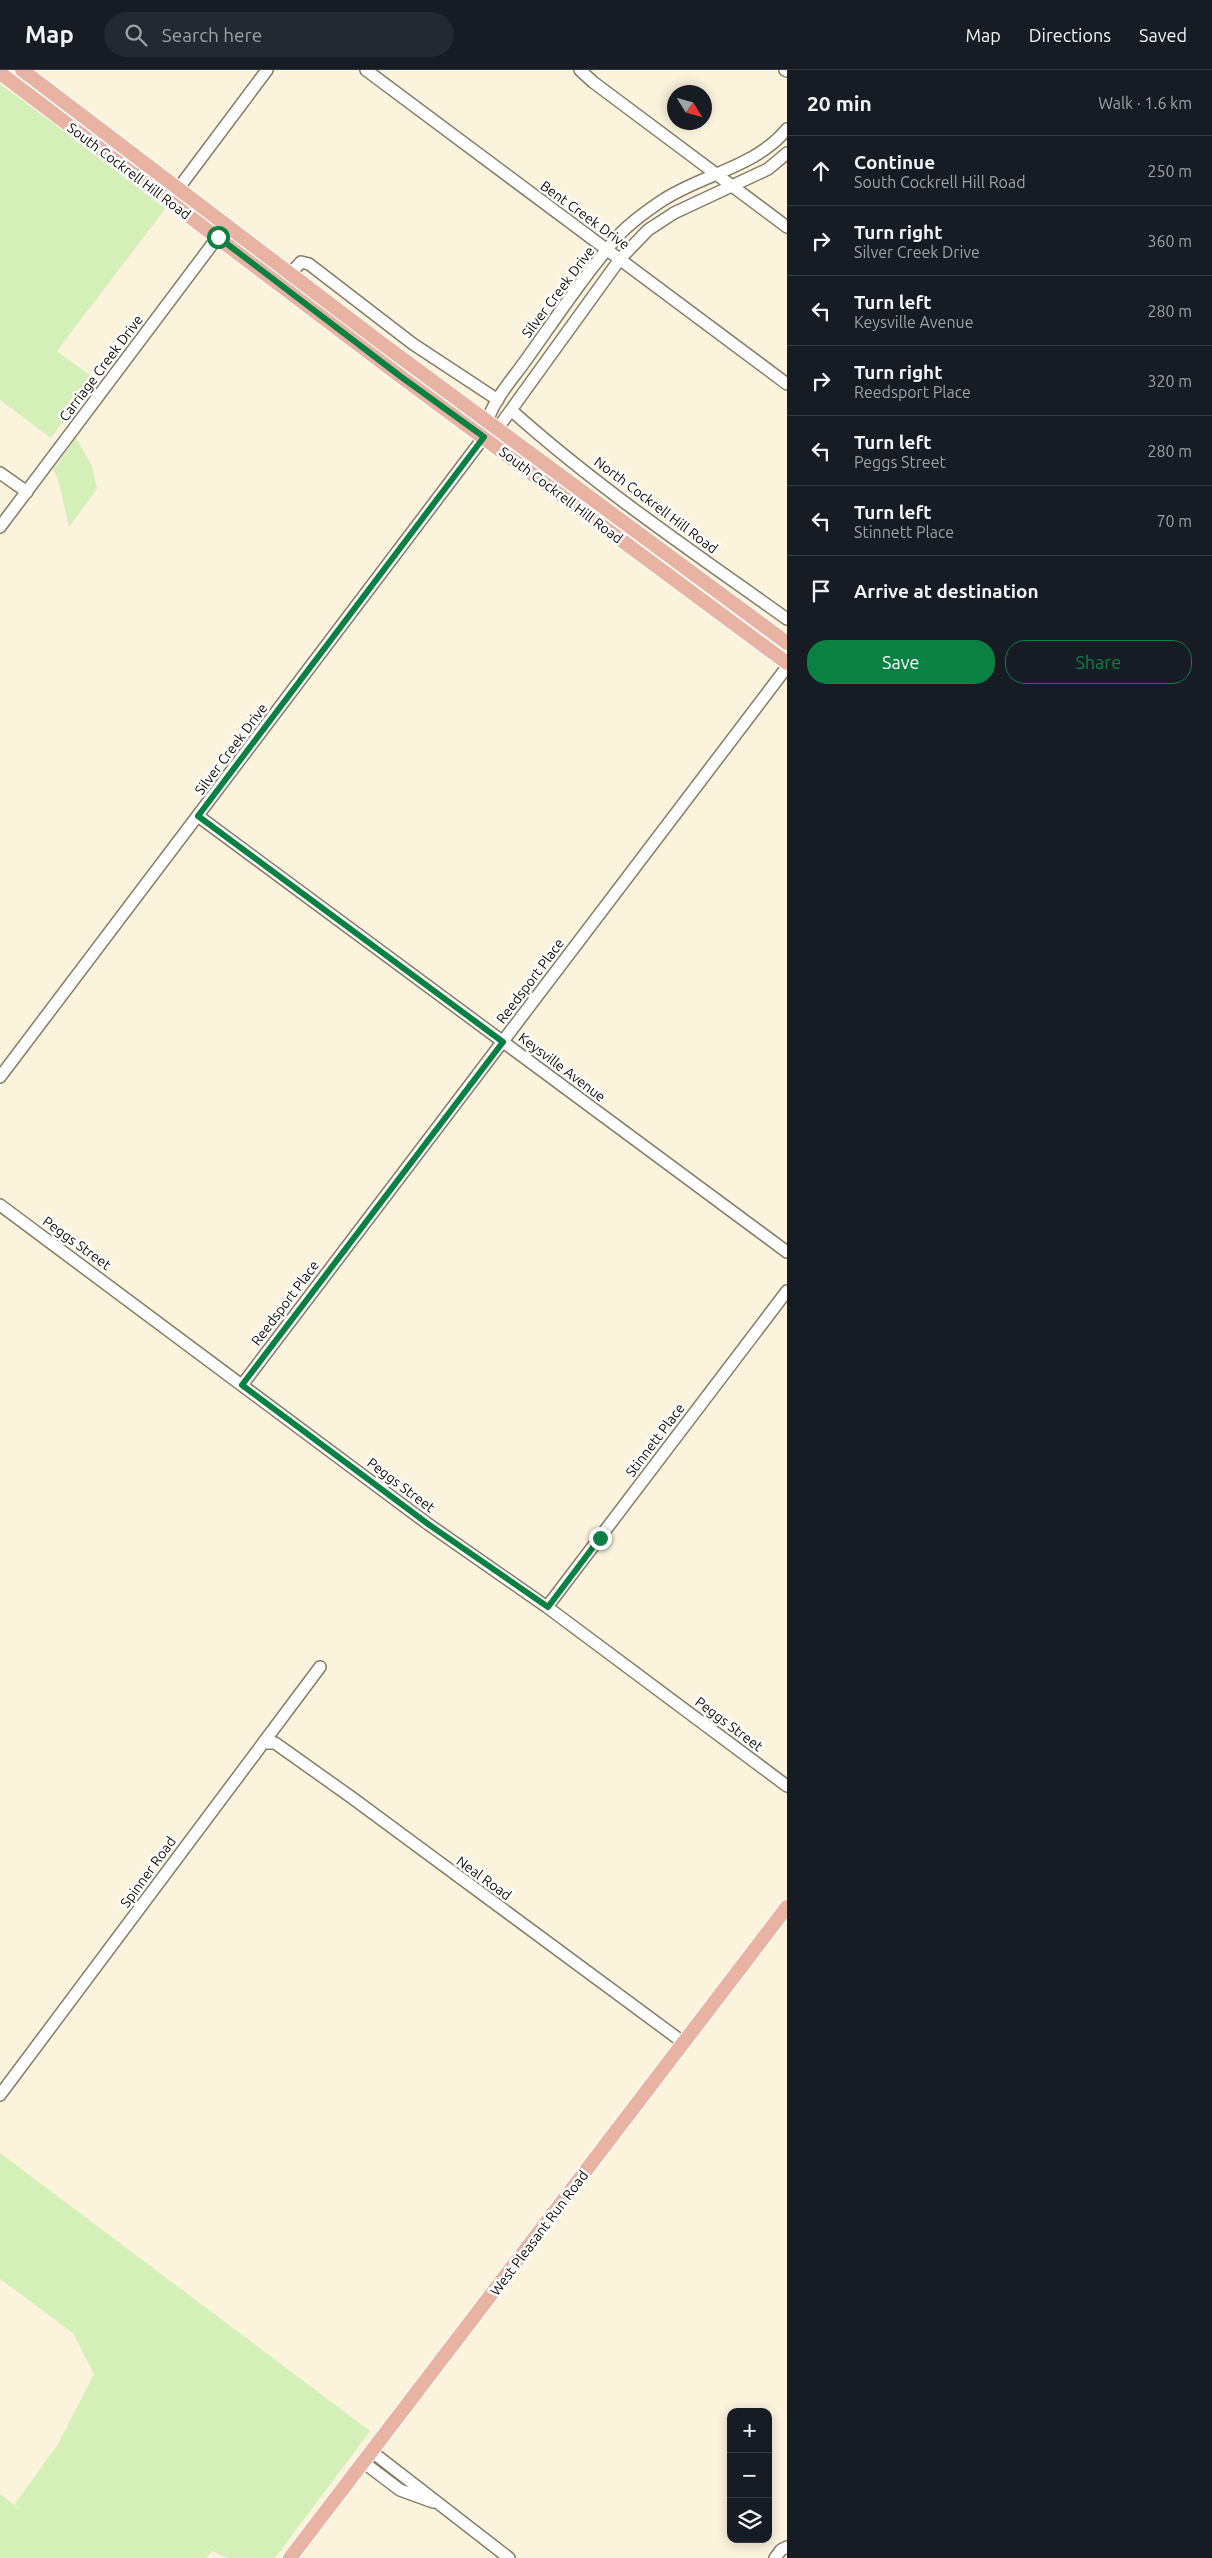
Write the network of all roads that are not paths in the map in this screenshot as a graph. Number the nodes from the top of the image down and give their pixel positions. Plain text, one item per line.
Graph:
1 (22, 70) edge
2 (267, 70) edge
3 (366, 70) edge
4 (580, 70) edge
5 (0, 74) edge
6 (787, 129) edge
7 (787, 153) edge
8 (716, 175) junction
9 (733, 186) junction
10 (173, 195) junction
11 (787, 227) edge
12 (222, 232) junction
13 (607, 251) junction
14 (620, 259) junction
15 (285, 279) junction
16 (787, 384) edge
17 (498, 400) junction
18 (511, 410) junction
19 (492, 424) junction
20 (484, 437) junction
21 (0, 473) edge
22 (27, 492) junction
23 (0, 527) edge
24 (680, 542) junction
25 (670, 556) junction
26 (787, 619) edge
27 (787, 644) edge
28 (787, 665) edge
29 (198, 816) junction
30 (503, 1042) junction
31 (0, 1077) edge
32 (0, 1205) edge
33 (787, 1252) edge
34 (787, 1291) edge
35 (242, 1385) junction
36 (548, 1607) junction
37 (320, 1667) dead end
38 (264, 1743) junction
39 (787, 1786) edge
40 (787, 1907) edge
41 (684, 2043) junction
42 (0, 2095) edge
43 (367, 2456) junction
44 (787, 2547) edge
45 (290, 2558) edge
46 (509, 2558) edge
47 (775, 2558) edge

1 - 10 main road, South Cockrell Hill Road
2 - 10 street
3 - 13 street, Bent Creek Drive
4 - 8 street
5 - 10 main road, South Cockrell Hill Road
6 - 8 street, Silver Creek Drive
7 - 9 street, Silver Creek Drive
8 - 9 street
8 - 13 street, Silver Creek Drive
9 - 11 street
9 - 14 street, Silver Creek Drive
10 - 12 main road, South Cockrell Hill Road
12 - 15 main road, South Cockrell Hill Road
12 - 22 street, Carriage Creek Drive
13 - 14 street, Bent Creek Drive
13 - 17 street, Silver Creek Drive
14 - 16 street, Bent Creek Drive
14 - 18 street, Silver Creek Drive
15 - 17 street
15 - 19 main road, South Cockrell Hill Road
15 - 20 main road, South Cockrell Hill Road
17 - 19 street, Silver Creek Drive
18 - 19 street, Silver Creek Drive
18 - 24 street, North Cockrell Hill Road
19 - 20 street, Silver Creek Drive
19 - 25 main road, South Cockrell Hill Road
20 - 28 main road, South Cockrell Hill Road
20 - 29 street, Silver Creek Drive
21 - 22 street
22 - 23 street, Carriage Creek Drive
24 - 25 street
24 - 26 street, North Cockrell Hill Road
25 - 27 main road, South Cockrell Hill Road
28 - 30 street, Reedsport Place
29 - 30 street, Keysville Avenue
29 - 31 street, Silver Creek Drive
30 - 33 street, Keysville Avenue
30 - 35 street, Reedsport Place
32 - 35 street, Peggs Street
34 - 36 street, Stinnett Place
35 - 36 street, Peggs Street
36 - 39 street, Peggs Street
37 - 38 street, Spinner Road
38 - 41 street, Neal Road
38 - 42 street, Spinner Road
40 - 41 main road, West Pleasant Run Road
41 - 43 main road, West Pleasant Run Road
43 - 45 main road, West Pleasant Run Road
43 - 46 street
44 - 47 street

